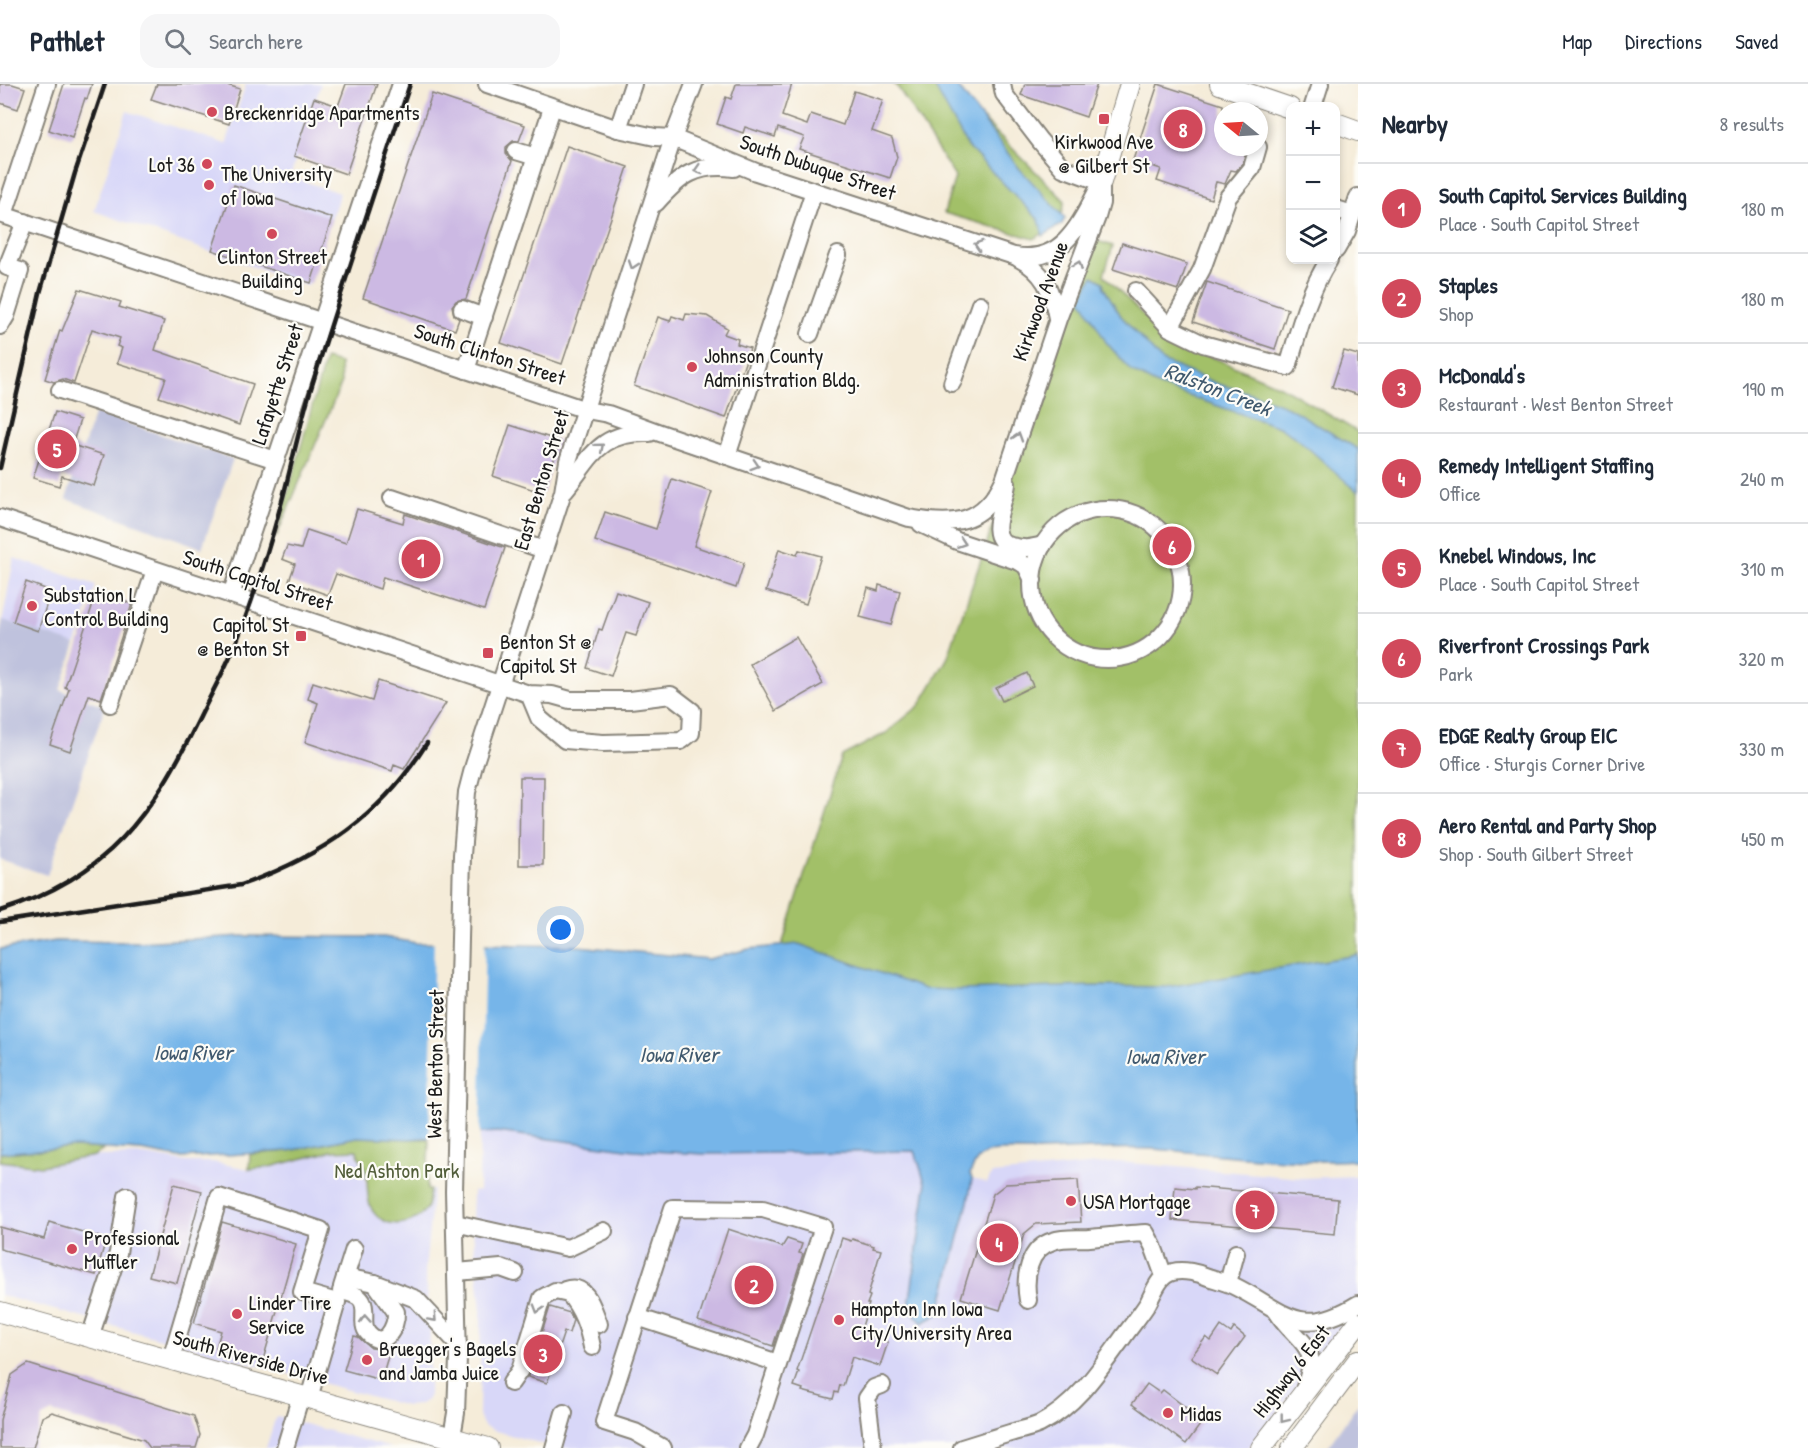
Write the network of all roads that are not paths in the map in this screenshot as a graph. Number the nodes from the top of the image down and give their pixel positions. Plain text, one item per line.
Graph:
1 (47, 84) edge
2 (401, 84) edge
3 (487, 84) edge
4 (633, 84) edge
5 (694, 84) edge
6 (1002, 84) edge
7 (1130, 84) edge
8 (1220, 84) edge
9 (1320, 84) edge
10 (1262, 91) edge
11 (1314, 102) edge
12 (1286, 106) edge
13 (552, 108) junction
14 (1340, 125) edge
15 (618, 129) junction
16 (1358, 131) edge
17 (673, 138) junction
18 (516, 151) dead end
19 (1255, 156) edge
20 (536, 157) junction
21 (756, 172) junction
22 (1101, 182) junction
23 (814, 191) junction
24 (1358, 197) edge
25 (651, 210) junction
26 (1338, 210) edge
27 (2, 214) edge
28 (1352, 214) junction
29 (25, 222) junction
30 (1340, 242) edge
31 (838, 255) dead end
32 (1014, 256) junction
33 (1326, 264) edge
34 (1136, 291) dead end
35 (980, 304) dead end
36 (462, 309) dead end
37 (484, 317) junction
38 (1058, 319) junction
39 (322, 321) junction
40 (0, 326) edge
41 (1170, 328) junction
42 (810, 334) dead end
43 (466, 370) junction
44 (952, 383) dead end
45 (60, 390) dead end
46 (586, 410) junction
47 (660, 434) junction
48 (727, 456) junction
49 (276, 460) junction
50 (1009, 466) junction
51 (563, 492) junction
52 (392, 498) dead end
53 (0, 518) edge
54 (909, 518) junction
55 (967, 519) joint
56 (1044, 545) junction
57 (544, 550) junction
58 (155, 570) junction
59 (1033, 580) junction
60 (231, 595) junction
61 (501, 685) junction
62 (529, 694) junction
63 (110, 704) dead end
64 (127, 1196) dead end
65 (455, 1223) junction
66 (604, 1232) dead end
67 (354, 1249) dead end
68 (1236, 1253) dead end
69 (457, 1272) junction
70 (515, 1273) dead end
71 (1164, 1276) junction
72 (375, 1283) junction
73 (1228, 1283) junction
74 (341, 1290) junction
75 (562, 1291) junction
76 (1028, 1299) dead end
77 (1358, 1304) edge
78 (0, 1312) edge
79 (1276, 1312) junction
80 (638, 1317) junction
81 (1358, 1323) edge
82 (599, 1324) dead end
83 (90, 1337) junction
84 (458, 1344) junction
85 (591, 1347) dead end
86 (171, 1359) junction
87 (1358, 1360) edge
88 (778, 1363) junction
89 (511, 1383) dead end
90 (882, 1385) dead end
91 (1302, 1395) junction
92 (305, 1396) junction
93 (564, 1413) dead end
94 (451, 1443) edge
95 (285, 1448) edge
96 (489, 1448) edge
97 (554, 1448) edge
98 (663, 1448) edge
99 (748, 1448) edge
100 (873, 1448) edge
101 (962, 1448) edge
102 (1261, 1448) edge
103 (1292, 1448) edge

1 - 27 street
2 - 39 street, Lafayette Street
3 - 13 street, South Dubuque Street
4 - 15 street
5 - 17 street, East Benton Street
6 - 22 street
7 - 22 main road, Kirkwood Avenue
8 - 10 main road
9 - 11 street
10 - 12 main road
13 - 15 street, South Dubuque Street
13 - 20 street
14 - 16 main road
15 - 17 street, South Dubuque Street
17 - 21 street, South Dubuque Street
17 - 25 street, East Benton Street
18 - 20 street
19 - 41 street
20 - 37 street
21 - 23 street, South Dubuque Street
21 -> 25 street
22 - 32 street, South Dubuque Street
38 -> 22 street, Kirkwood Avenue
32 -> 23 street, South Dubuque Street
23 - 48 street
24 - 28 street
25 -> 46 street, East Benton Street
26 - 28 street
27 - 29 street, South Clinton Street
28 - 30 street
29 - 39 street, South Clinton Street
29 - 40 street
31 - 42 street
32 - 38 street
33 - 41 street
34 - 41 street
35 - 44 street
36 - 37 street
37 - 43 street
50 -> 38 street, Kirkwood Avenue
39 - 43 street, South Clinton Street
39 - 49 street, Lafayette Street
43 - 46 street, South Clinton Street
45 - 49 street
46 - 47 street, South Clinton Street
46 - 51 street, East Benton Street
47 - 48 street, South Clinton Street
51 -> 47 street
48 -> 54 street, South Clinton Street
49 - 60 street, Lafayette Street
50 - 55 street, Kirkwood Avenue
50 - 56 street
51 - 57 street, East Benton Street
52 - 57 street
53 - 58 street, South Capitol Street
54 - 55 street, South Clinton Street
54 -> 59 street
56 - 59 street
56 - 59 street
57 - 61 street, East Benton Street
58 - 60 street, South Capitol Street
58 - 63 street
60 - 61 street, South Capitol Street
61 - 62 street, South Capitol Street
61 - 65 street, West Benton Street
62 - 62 street, South Capitol Street
64 - 83 street
65 - 66 street
65 - 69 street, West Benton Street
67 - 74 street
68 - 73 street
69 - 70 street
69 - 84 street, West Benton Street
71 - 73 street
71 - 76 street
71 - 101 street
72 - 74 street
72 -> 74 street
72 -> 84 street
73 - 79 street
74 - 86 street
74 - 92 street
75 - 82 street
75 - 85 street
75 -> 89 street
77 - 79 street
78 - 83 main road, South Riverside Drive
79 - 91 street
80 - 88 street
80 - 88 street
80 - 98 street
81 - 91 main road, Highway 6 East
83 - 86 main road, South Riverside Drive
84 - 94 street, West Benton Street
86 - 92 main road, South Riverside Drive
87 - 103 main road
88 - 99 street
90 - 100 street
91 -> 102 main road, Highway 6 East
92 - 94 main road, South Riverside Drive
92 - 95 street
93 - 97 street
94 - 96 main road, South Riverside Drive

